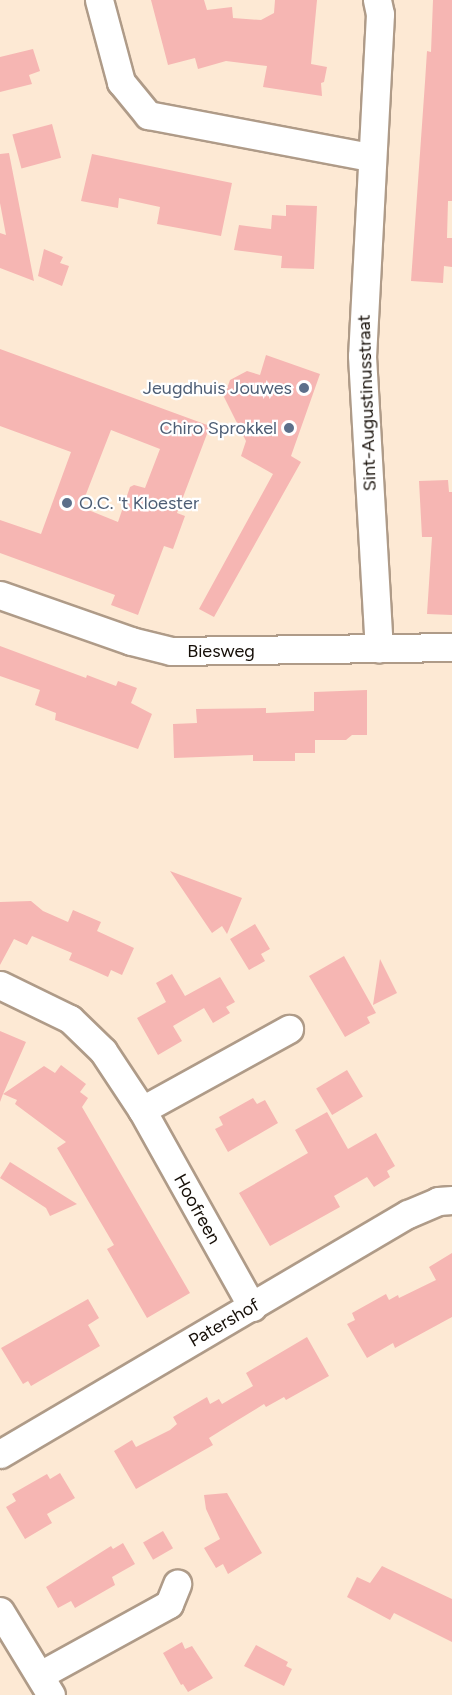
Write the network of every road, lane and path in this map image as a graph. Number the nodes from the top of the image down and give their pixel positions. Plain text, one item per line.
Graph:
1 (99, 0) edge
2 (377, 0) edge
3 (371, 157) junction
4 (0, 595) edge
5 (452, 647) edge
6 (379, 649) junction
7 (0, 985) edge
8 (289, 1029) dead end
9 (142, 1110) junction
10 (452, 1200) edge
11 (252, 1307) junction
12 (0, 1454) edge
13 (177, 1584) dead end
14 (0, 1611) edge
15 (45, 1685) edge

1 - 3 street
2 - 3 street, Sint-Augustinusstraat
3 - 6 street, Sint-Augustinusstraat
4 - 6 street, Biesweg
5 - 6 street, Biesweg
7 - 9 street, Hoofreen
8 - 9 street
9 - 11 street, Hoofreen
10 - 11 street, Patershof
11 - 12 street, Patershof
13 - 15 street
14 - 15 street

